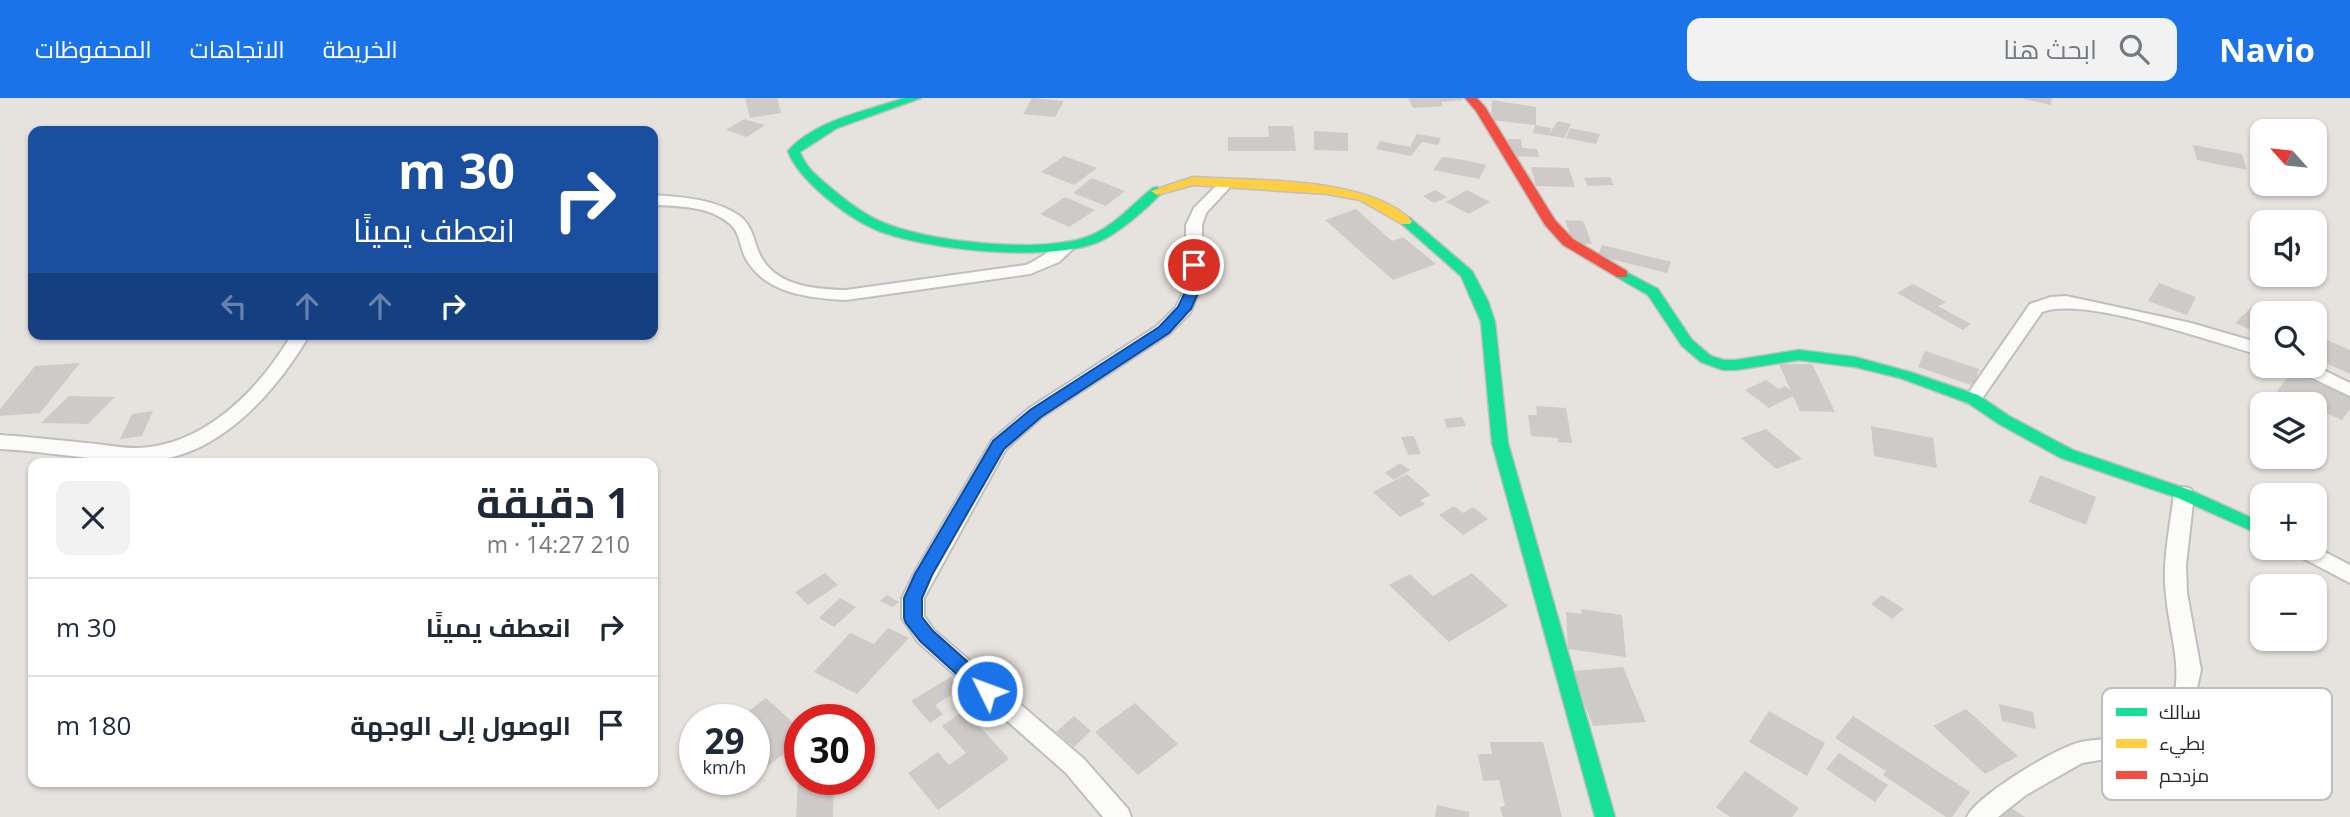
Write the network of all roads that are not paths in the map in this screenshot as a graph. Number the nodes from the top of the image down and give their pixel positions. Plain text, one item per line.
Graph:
1 (915, 98) edge
2 (1471, 98) edge
3 (1226, 184) junction
4 (658, 200) edge
5 (1067, 247) junction
6 (298, 340) edge
7 (2250, 346) edge
8 (2326, 378) edge
9 (2350, 390) edge
10 (1973, 398) junction
11 (0, 442) edge
12 (2184, 494) junction
13 (2250, 524) edge
14 (2322, 560) edge
15 (2350, 575) edge
16 (2186, 688) edge
17 (2102, 749) edge
18 (1119, 817) edge
19 (1605, 817) edge
20 (1979, 817) edge

1 - 5 main road
2 - 10 main road
3 - 5 main road
3 - 18 street
3 - 19 main road
4 - 5 street
6 - 11 street
7 - 10 street
8 - 9 street
10 - 12 main road
12 - 13 main road
12 - 16 street
14 - 15 street
17 - 20 street

